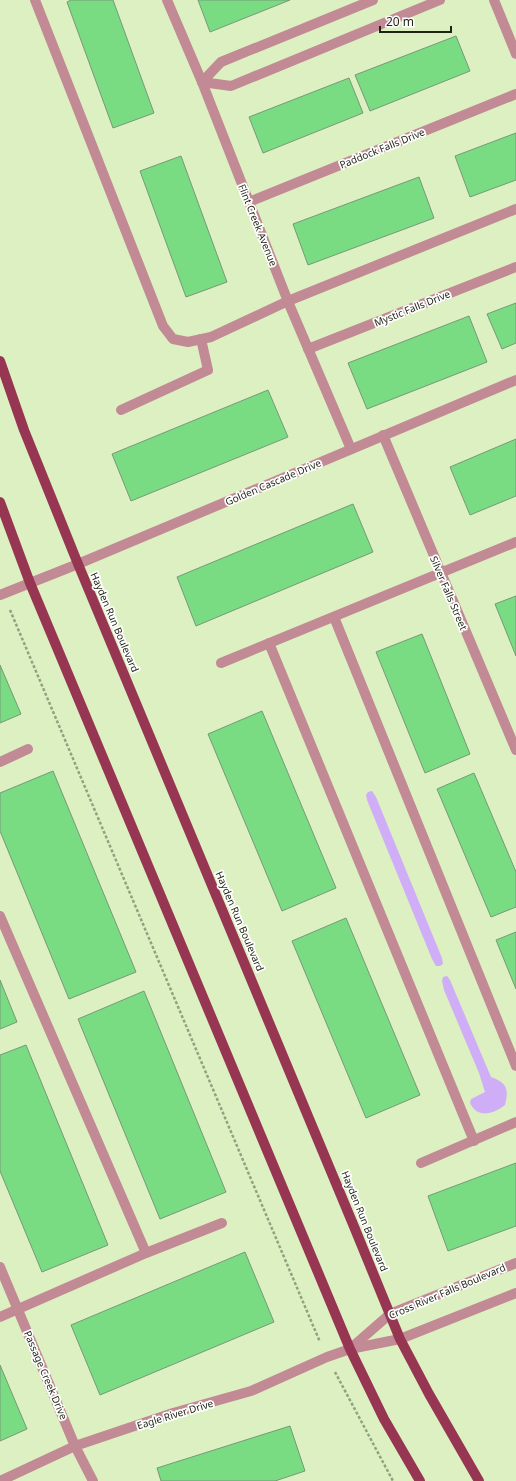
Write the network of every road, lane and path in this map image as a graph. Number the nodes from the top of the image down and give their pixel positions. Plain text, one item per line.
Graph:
1 (35, 0) edge
2 (167, 0) edge
3 (374, 0) edge
4 (440, 0) edge
5 (494, 0) edge
6 (516, 54) edge
7 (202, 82) junction
8 (516, 94) edge
9 (249, 202) junction
10 (516, 209) edge
11 (516, 267) edge
12 (288, 301) junction
13 (202, 339) junction
14 (308, 349) junction
15 (0, 361) edge
16 (516, 380) edge
17 (121, 410) dead end
18 (383, 435) junction
19 (351, 448) junction
20 (0, 502) edge
21 (516, 542) edge
22 (78, 564) junction
23 (441, 573) junction
24 (30, 583) junction
25 (1, 594) edge
26 (334, 617) junction
27 (269, 643) junction
28 (221, 663) dead end
29 (28, 749) dead end
30 (516, 750) edge
31 (0, 762) edge
32 (0, 916) edge
33 (516, 1066) edge
34 (516, 1122) edge
35 (474, 1141) junction
36 (421, 1163) dead end
37 (222, 1223) dead end
38 (146, 1254) junction
39 (516, 1262) edge
40 (0, 1267) edge
41 (516, 1293) edge
42 (18, 1309) junction
43 (390, 1314) junction
44 (0, 1317) edge
45 (400, 1340) junction
46 (350, 1349) junction
47 (327, 1357) junction
48 (76, 1446) junction
49 (0, 1481) edge
50 (93, 1481) edge
51 (393, 1481) edge
52 (420, 1481) edge
53 (479, 1481) edge

1 - 13 street
2 - 7 street, Flint Creek Avenue
3 - 7 street
4 - 7 street
5 - 6 street
7 - 9 street, Flint Creek Avenue
8 - 9 street, Paddock Falls Drive
9 - 12 street, Flint Creek Avenue
10 - 12 street
11 - 14 street, Mystic Falls Drive
12 - 13 street
12 - 14 street, Flint Creek Avenue
13 - 17 street
14 - 19 street, Flint Creek Avenue
15 - 22 main road, Hayden Run Boulevard
16 - 18 street, Golden Cascade Drive
18 - 19 street, Golden Cascade Drive
18 - 23 street, Silver Falls Street
19 - 22 street, Golden Cascade Drive
20 - 24 main road
21 - 23 street
22 - 24 street, Golden Cascade Drive
22 - 43 main road, Hayden Run Boulevard
23 - 26 street
23 - 30 street, Silver Falls Street
24 - 25 street, Golden Cascade Drive
24 - 46 main road
25 - 47 path
26 - 27 street
26 - 33 street
27 - 28 street
27 - 35 street
29 - 31 street
32 - 38 street
34 - 35 street
35 - 36 street
37 - 38 street
38 - 42 street
39 - 43 street, Cross River Falls Boulevard
40 - 42 street, Passage Creek Drive
41 - 45 street
42 - 44 street
42 - 48 street, Passage Creek Drive
43 - 45 main road, Hayden Run Boulevard
43 - 46 street, Cross River Falls Boulevard
45 - 46 street
45 - 53 main road, Hayden Run Boulevard
46 - 47 street, Eagle River Drive
46 - 52 main road
47 - 48 street, Eagle River Drive
47 - 51 path
48 - 49 street, Eagle River Drive
48 - 50 street, Passage Creek Drive

